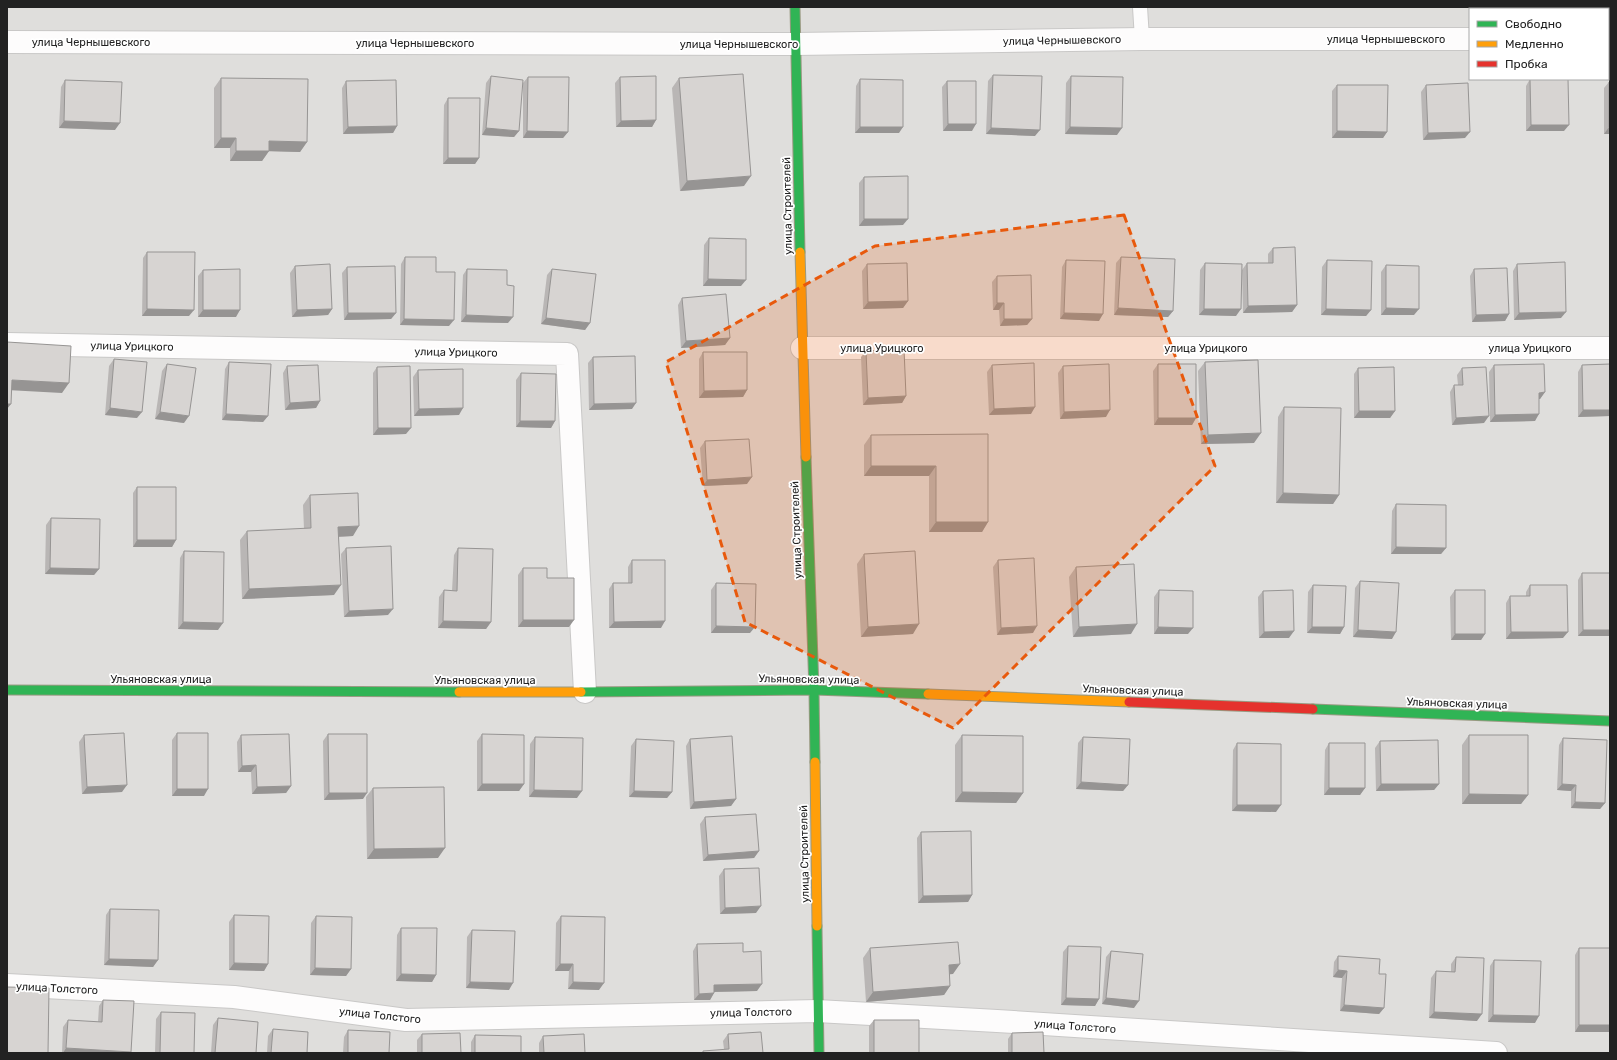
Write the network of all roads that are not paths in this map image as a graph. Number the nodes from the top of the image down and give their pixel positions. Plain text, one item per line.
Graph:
1 (795, 7) edge
2 (1140, 7) edge
3 (1142, 39) junction
4 (1469, 39) edge
5 (7, 42) edge
6 (796, 44) junction
7 (7, 344) edge
8 (802, 348) junction
9 (1610, 348) edge
10 (7, 690) edge
11 (814, 690) junction
12 (585, 692) junction
13 (1610, 721) edge
14 (7, 985) edge
15 (818, 1011) junction
16 (819, 1053) edge
17 (1496, 1053) edge

1 - 6 street, улица Строителей
2 - 3 lane
3 - 4 street, улица Чернышевского
3 - 6 street, улица Чернышевского
5 - 6 street, улица Чернышевского
6 - 8 street, улица Строителей
7 - 12 street, улица Урицкого
8 - 9 street, улица Урицкого
8 - 11 street, улица Строителей
10 - 12 street, Ульяновская улица
11 - 12 street, Ульяновская улица
11 - 13 street, Ульяновская улица
11 - 15 street, улица Строителей
14 - 15 street, улица Толстого
15 - 16 street, улица Строителей
15 - 17 street, улица Толстого

